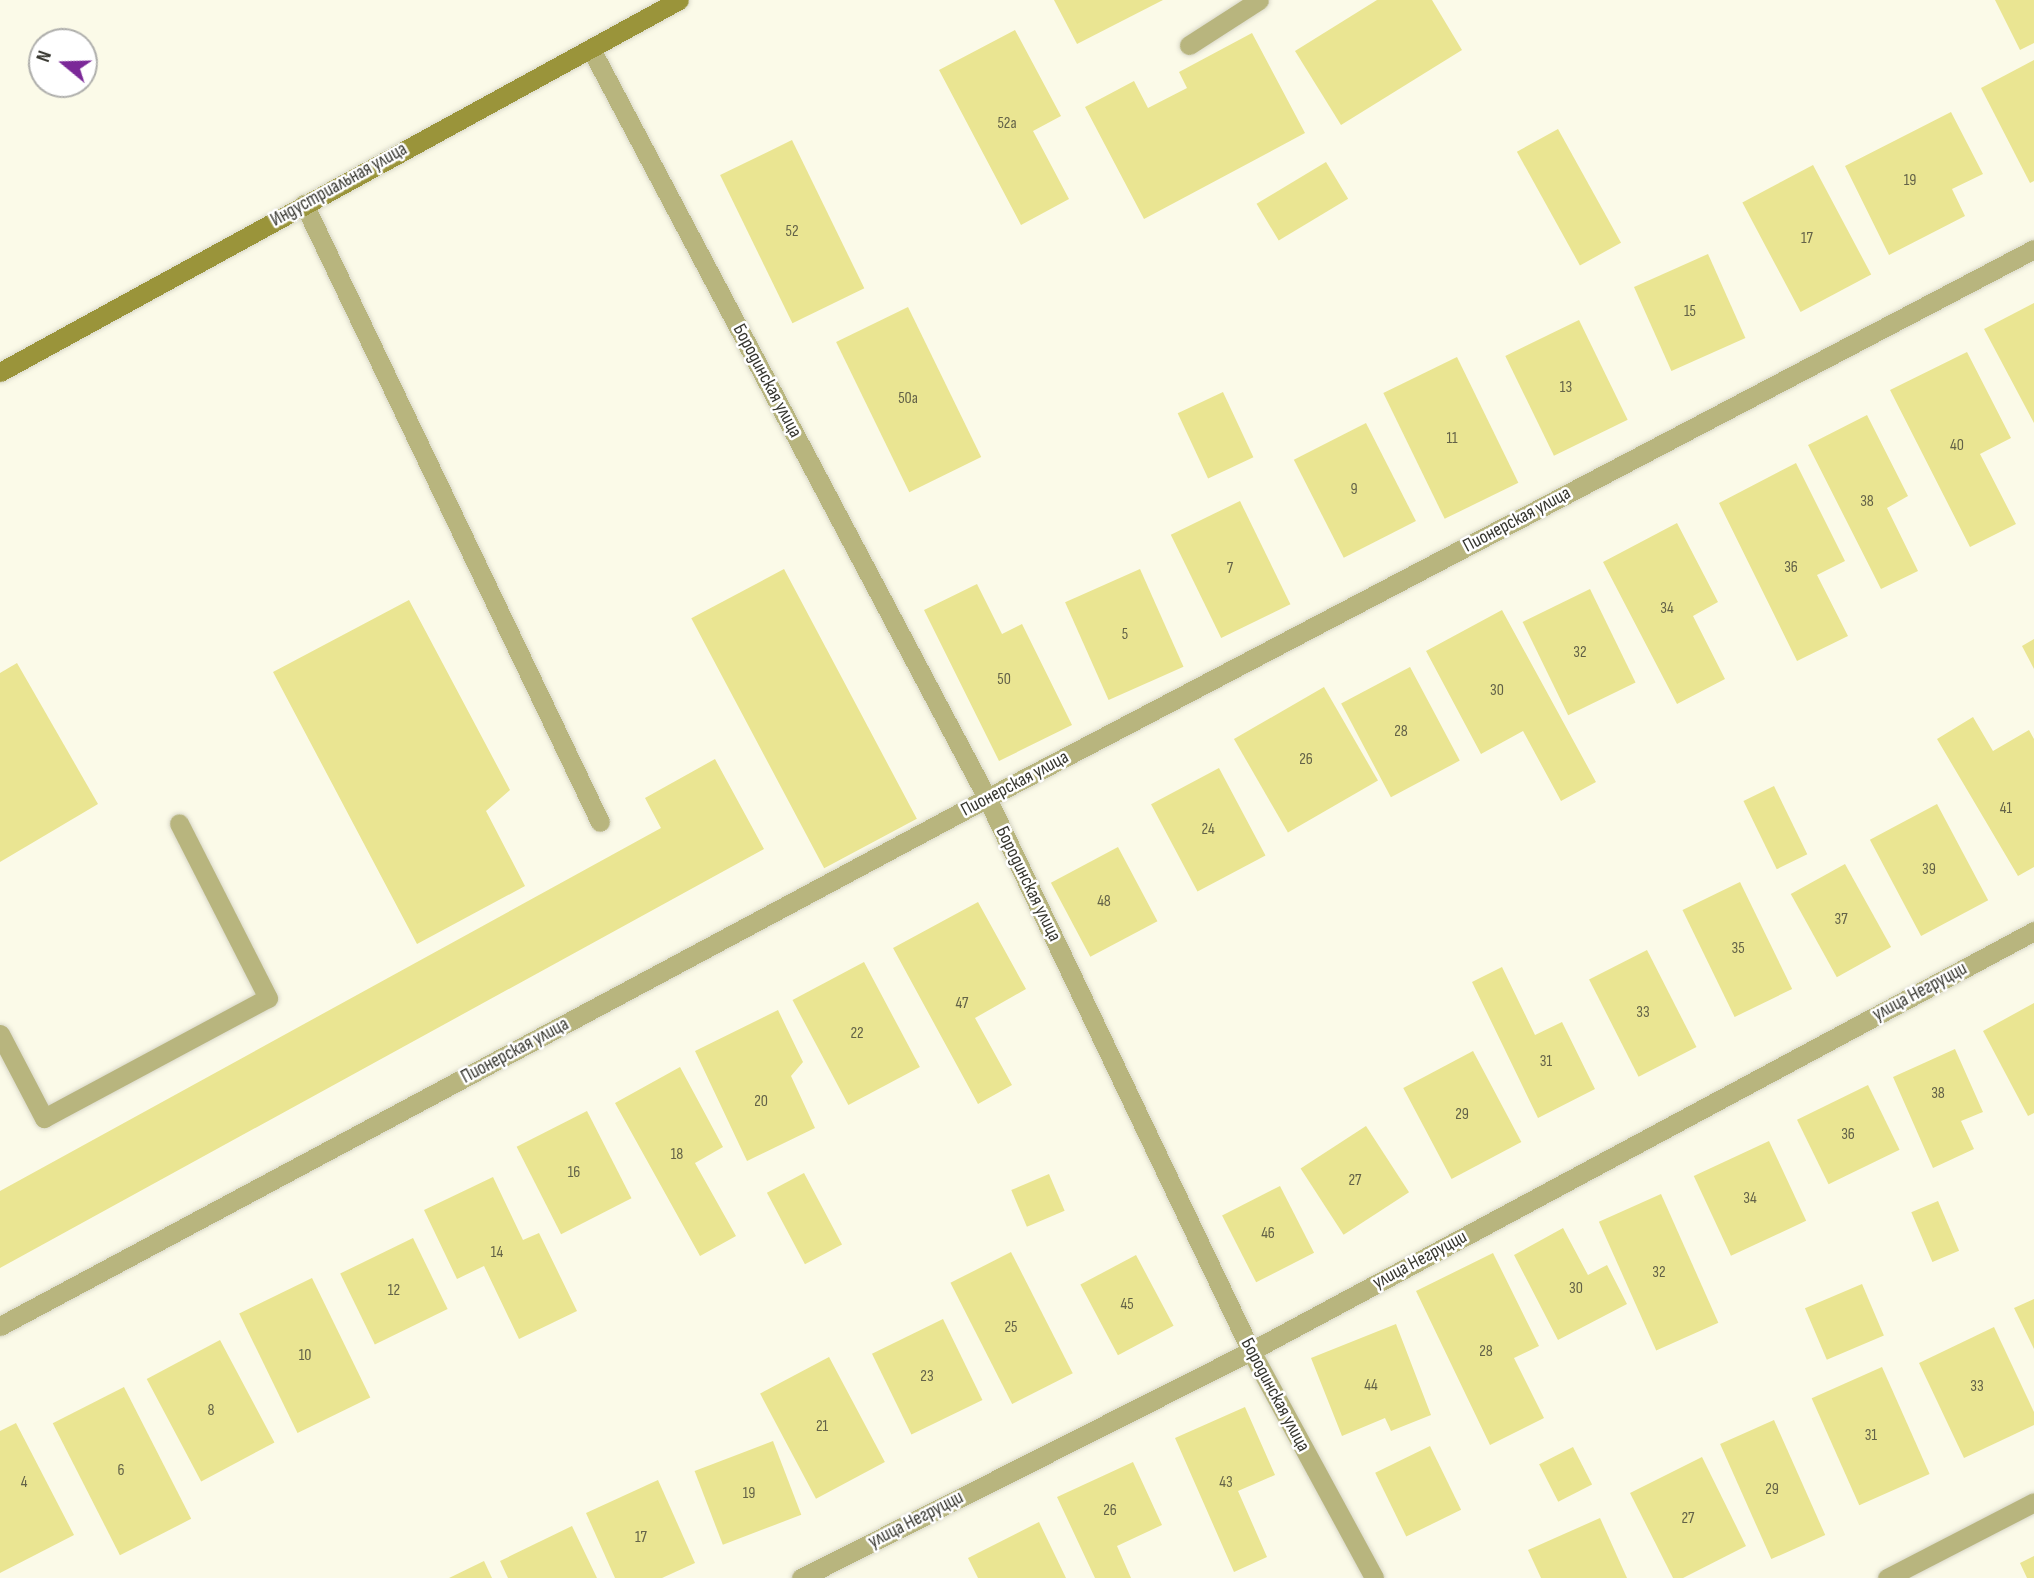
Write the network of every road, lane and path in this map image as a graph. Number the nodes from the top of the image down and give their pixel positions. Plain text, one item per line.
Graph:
1 (679, 0) edge
2 (1259, 0) edge
3 (1189, 45) dead end
4 (591, 49) junction
5 (304, 204) junction
6 (2034, 249) edge
7 (0, 372) edge
8 (987, 798) junction
9 (600, 822) dead end
10 (179, 823) dead end
11 (2034, 931) edge
12 (0, 1034) edge
13 (0, 1326) edge
14 (1251, 1351) junction
15 (2034, 1502) edge
16 (801, 1578) edge
17 (1374, 1578) edge
18 (1887, 1578) edge

1 - 4 main road, Индустриальная улица
2 - 3 street
4 - 5 main road, Индустриальная улица
4 - 8 street, Бородинская улица
5 - 7 main road, Индустриальная улица
5 - 9 street
6 - 8 street, Пионерская улица
8 - 13 street, Пионерская улица
8 - 14 street, Бородинская улица
10 - 12 street
11 - 14 street, улица Негруцци
14 - 16 street, улица Негруцци
14 - 17 street, Бородинская улица
15 - 18 street

